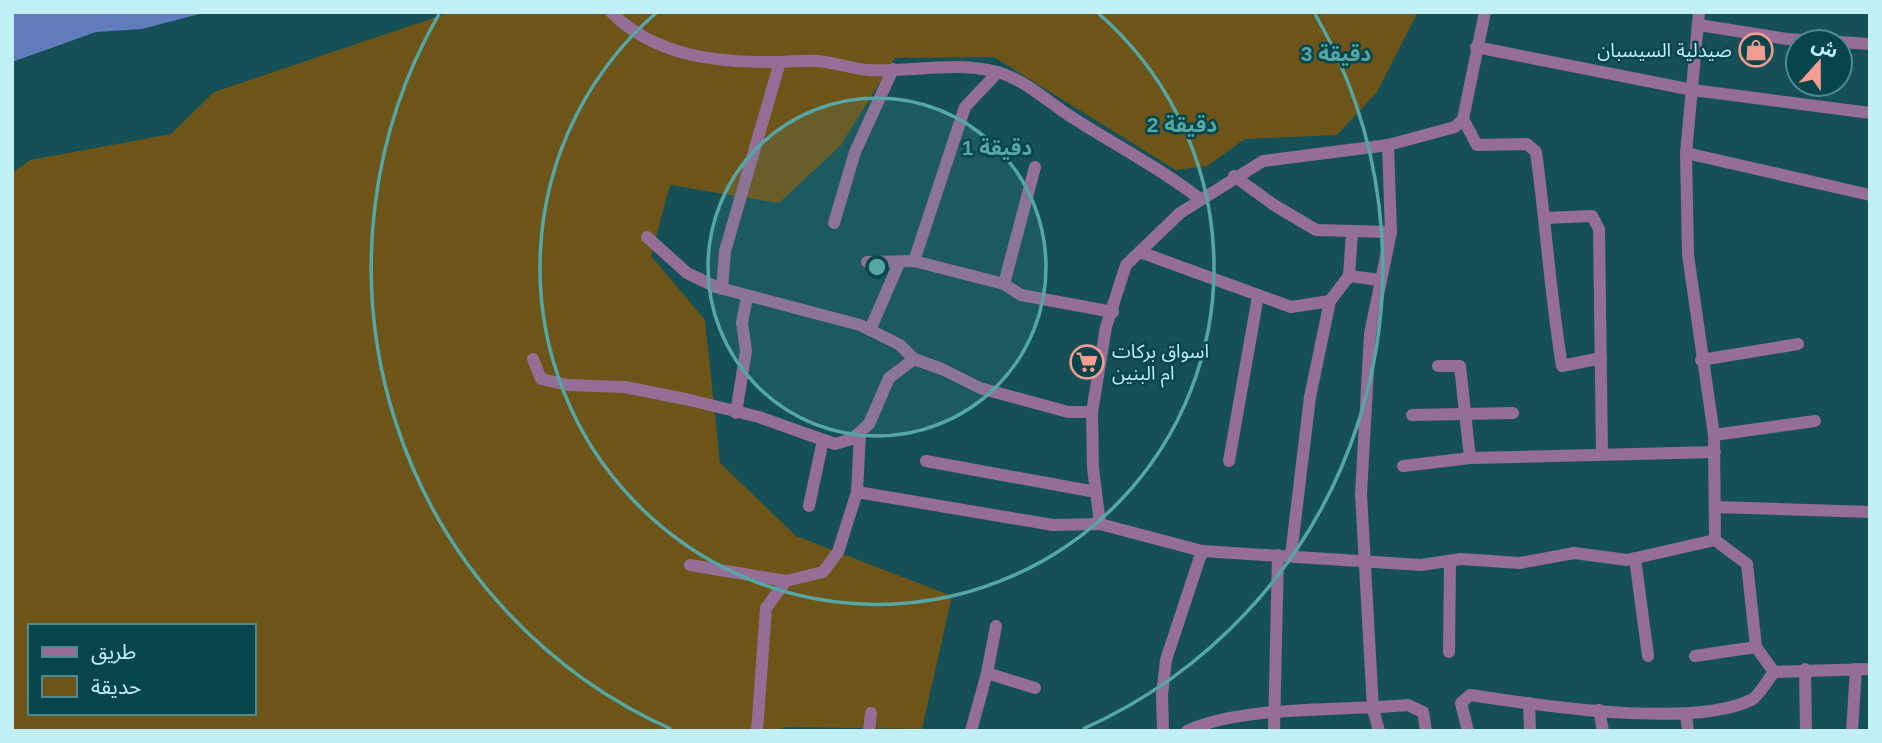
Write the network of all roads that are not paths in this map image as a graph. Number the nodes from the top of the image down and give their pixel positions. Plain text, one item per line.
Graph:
1 (611, 12) edge
2 (1485, 12) edge
3 (1699, 19) edge
4 (1784, 39) edge
5 (1476, 47) junction
6 (780, 62) junction
7 (894, 69) junction
8 (998, 72) junction
9 (1693, 90) junction
10 (1870, 113) edge
11 (1463, 119) junction
12 (1388, 145) junction
13 (1686, 153) junction
14 (1035, 167) dead end
15 (1234, 176) junction
16 (1870, 195) edge
17 (1200, 199) junction
18 (1545, 218) junction
19 (834, 223) dead end
20 (1391, 232) junction
21 (1352, 233) junction
22 (647, 237) dead end
23 (1140, 251) junction
24 (914, 261) junction
25 (867, 262) dead end
26 (899, 263) junction
27 (1349, 276) junction
28 (1380, 279) junction
29 (1004, 284) junction
30 (722, 289) junction
31 (1258, 296) junction
32 (747, 297) junction
33 (1330, 302) junction
34 (1113, 312) junction
35 (870, 330) junction
36 (1798, 344) dead end
37 (1601, 358) junction
38 (533, 359) dead end
39 (914, 359) junction
40 (1701, 360) junction
41 (1438, 366) dead end
42 (1092, 412) junction
43 (1465, 412) junction
44 (736, 413) junction
45 (1513, 413) dead end
46 (1412, 415) dead end
47 (1815, 421) dead end
48 (860, 434) junction
49 (1714, 435) junction
50 (824, 440) junction
51 (1716, 452) junction
52 (1602, 454) junction
53 (1471, 458) junction
54 (926, 461) dead end
55 (1229, 461) dead end
56 (1403, 466) dead end
57 (857, 492) junction
58 (1096, 492) junction
59 (809, 506) dead end
60 (1715, 507) junction
61 (1870, 512) edge
62 (1100, 524) junction
63 (1715, 540) junction
64 (1202, 551) junction
65 (1284, 555) junction
66 (1635, 558) junction
67 (1365, 560) junction
68 (1450, 561) junction
69 (690, 565) dead end
70 (786, 581) junction
71 (996, 626) dead end
72 (1756, 647) junction
73 (1449, 652) dead end
74 (1648, 656) dead end
75 (1695, 656) dead end
76 (1805, 669) junction
77 (1863, 669) edge
78 (1774, 671) junction
79 (987, 673) junction
80 (1035, 688) dead end
81 (1529, 703) junction
82 (1373, 709) junction
83 (1599, 710) junction
84 (871, 713) dead end
85 (1277, 713) junction
86 (1686, 714) junction
87 (757, 731) edge
88 (869, 731) edge
89 (971, 731) edge
90 (1163, 731) edge
91 (1187, 731) edge
92 (1274, 731) edge
93 (1379, 731) edge
94 (1426, 731) edge
95 (1468, 731) edge
96 (1530, 731) edge
97 (1603, 731) edge
98 (1688, 731) edge
99 (1806, 731) edge
100 (1852, 731) edge

1 - 6 street
2 - 5 street
3 - 4 street
3 - 9 street
5 - 9 street
5 - 11 street
6 - 7 street
6 - 30 street
7 - 8 street
7 - 19 street
8 - 17 street
8 - 24 street
9 - 10 street
9 - 13 street
11 - 12 street
11 - 18 street
12 - 15 street
12 - 20 street
13 - 16 street
13 - 40 street
14 - 29 street
15 - 17 street
15 - 21 street
17 - 23 street
18 - 37 street
18 - 37 street
20 - 21 street
20 - 28 street
21 - 27 street
22 - 30 street
23 - 31 street
23 - 34 street
24 - 26 street
24 - 29 street
25 - 26 street
26 - 35 street
27 - 28 street
27 - 33 street
28 - 67 street
29 - 34 street
30 - 32 street
31 - 33 street
31 - 55 street
32 - 35 street
32 - 44 street
33 - 65 street
34 - 42 street
35 - 39 street
36 - 40 street
37 - 52 street
38 - 44 street
39 - 42 street
39 - 48 street
40 - 49 street
41 - 43 street
42 - 58 street
43 - 45 street
43 - 46 street
43 - 53 street
44 - 50 street
47 - 49 street
48 - 50 street
48 - 57 street
49 - 51 street
50 - 59 street
51 - 52 street
51 - 60 street
52 - 53 street
53 - 56 street
54 - 58 street
57 - 62 street
57 - 70 street
58 - 62 street
60 - 61 street
60 - 63 street
62 - 64 street
63 - 66 street
63 - 72 street
64 - 65 street
64 - 90 street
65 - 67 street
65 - 85 street
66 - 68 street
66 - 74 street
67 - 68 street
67 - 82 street
68 - 73 street
69 - 70 street
70 - 87 street
71 - 79 street
72 - 75 street
72 - 78 street
76 - 77 street
76 - 78 street
76 - 99 street
77 - 100 street
78 - 86 street
79 - 80 street
79 - 89 street
81 - 83 street
81 - 95 street
81 - 96 street
82 - 85 street
82 - 93 street
82 - 94 street
83 - 86 street
83 - 97 street
84 - 88 street
85 - 91 street
85 - 92 street
86 - 98 street

